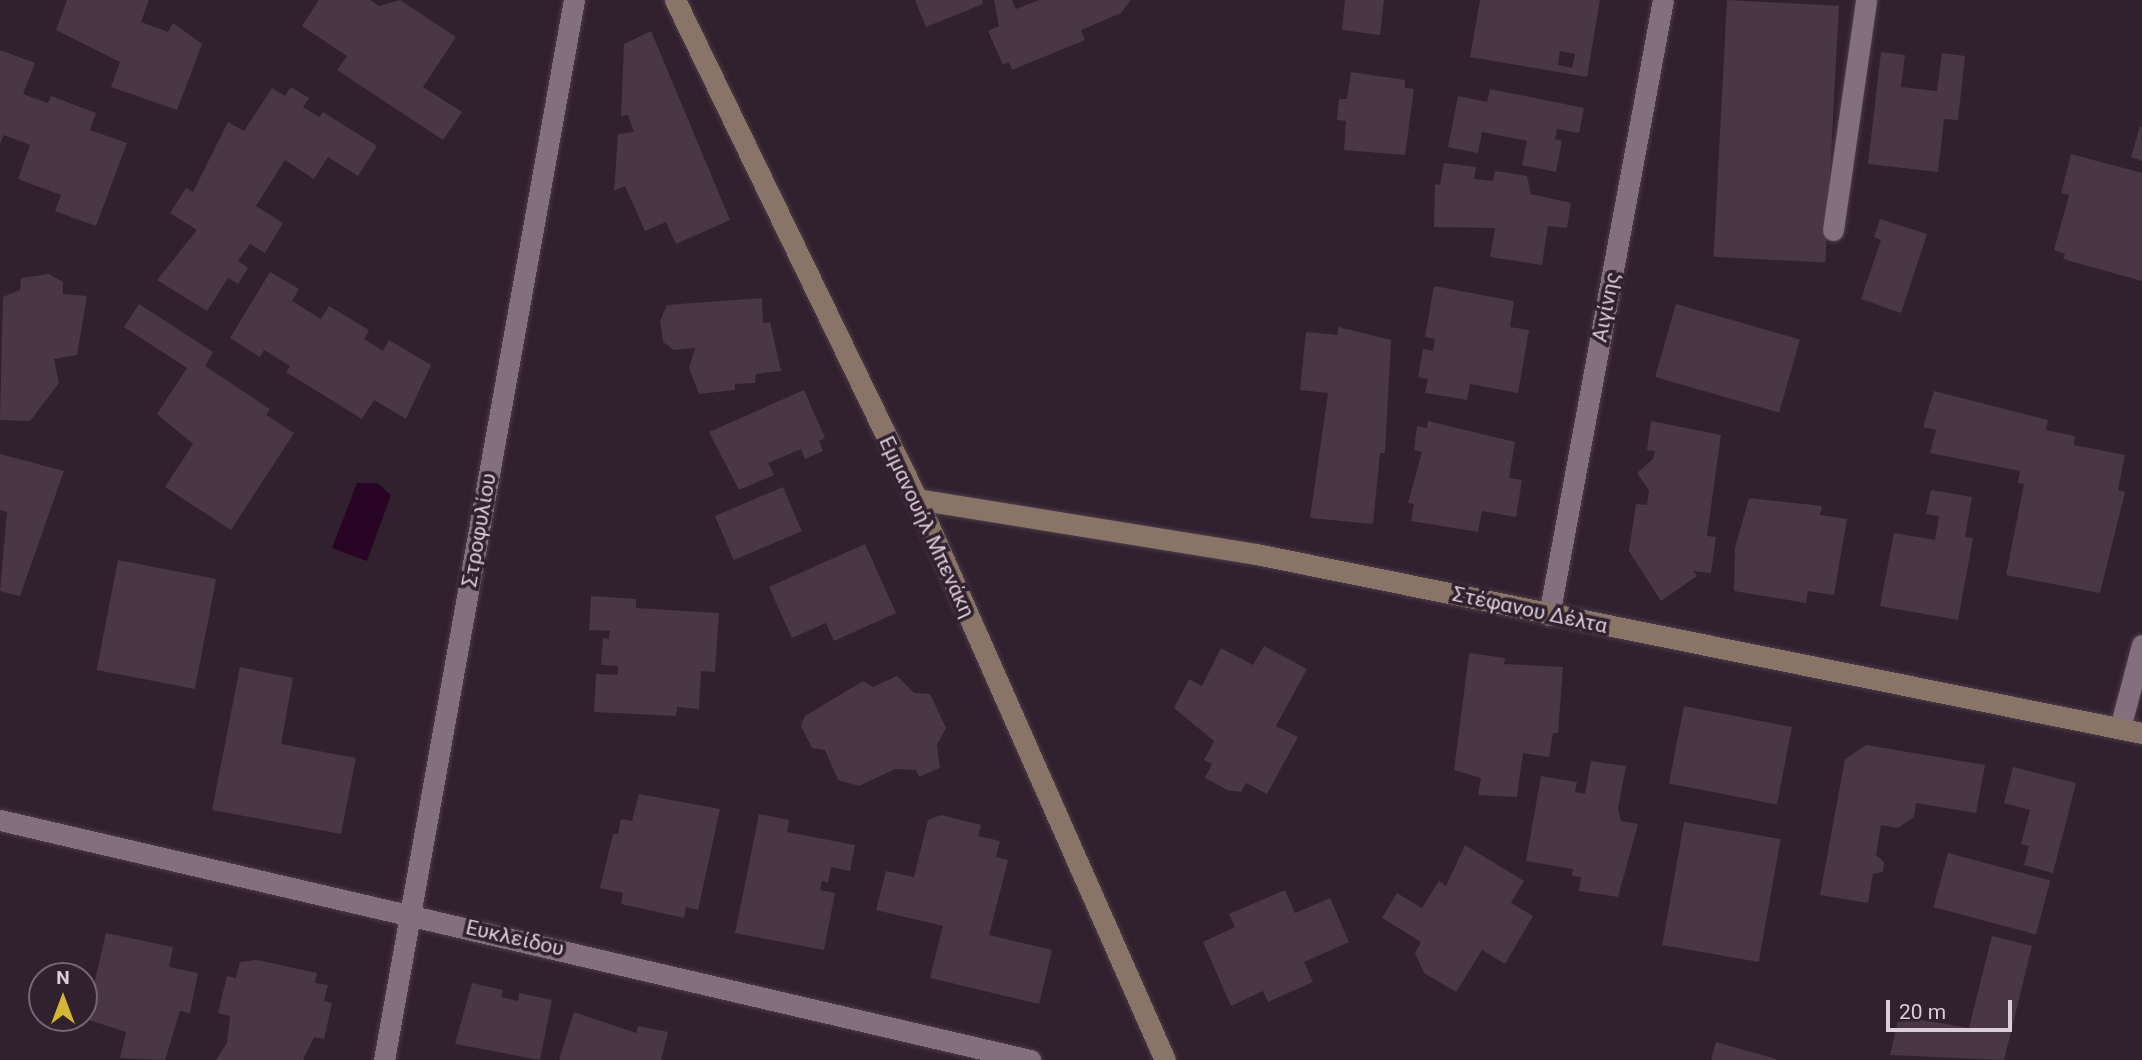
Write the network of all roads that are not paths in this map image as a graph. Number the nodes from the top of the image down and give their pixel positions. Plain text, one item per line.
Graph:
1 (574, 0) edge
2 (675, 0) edge
3 (1663, 0) edge
4 (1867, 0) edge
5 (1833, 230) dead end
6 (917, 499) junction
7 (1549, 615) junction
8 (2142, 645) edge
9 (2120, 728) junction
10 (2142, 733) edge
11 (0, 820) edge
12 (410, 913) junction
13 (384, 1060) edge
14 (1030, 1060) edge
15 (1165, 1060) edge

1 - 12 street, Στροφυλίου
2 - 6 street, Εμμανουήλ Μπενάκη
3 - 7 street, Αιγίνης
4 - 5 street
6 - 7 street, Στέφανου Δέλτα
6 - 15 street, Εμμανουήλ Μπενάκη
7 - 9 street, Στέφανου Δέλτα
8 - 9 street
9 - 10 street, Στέφανου Δέλτα
11 - 12 street, Ευκλείδου
12 - 13 street, Στροφυλίου
12 - 14 street, Ευκλείδου

